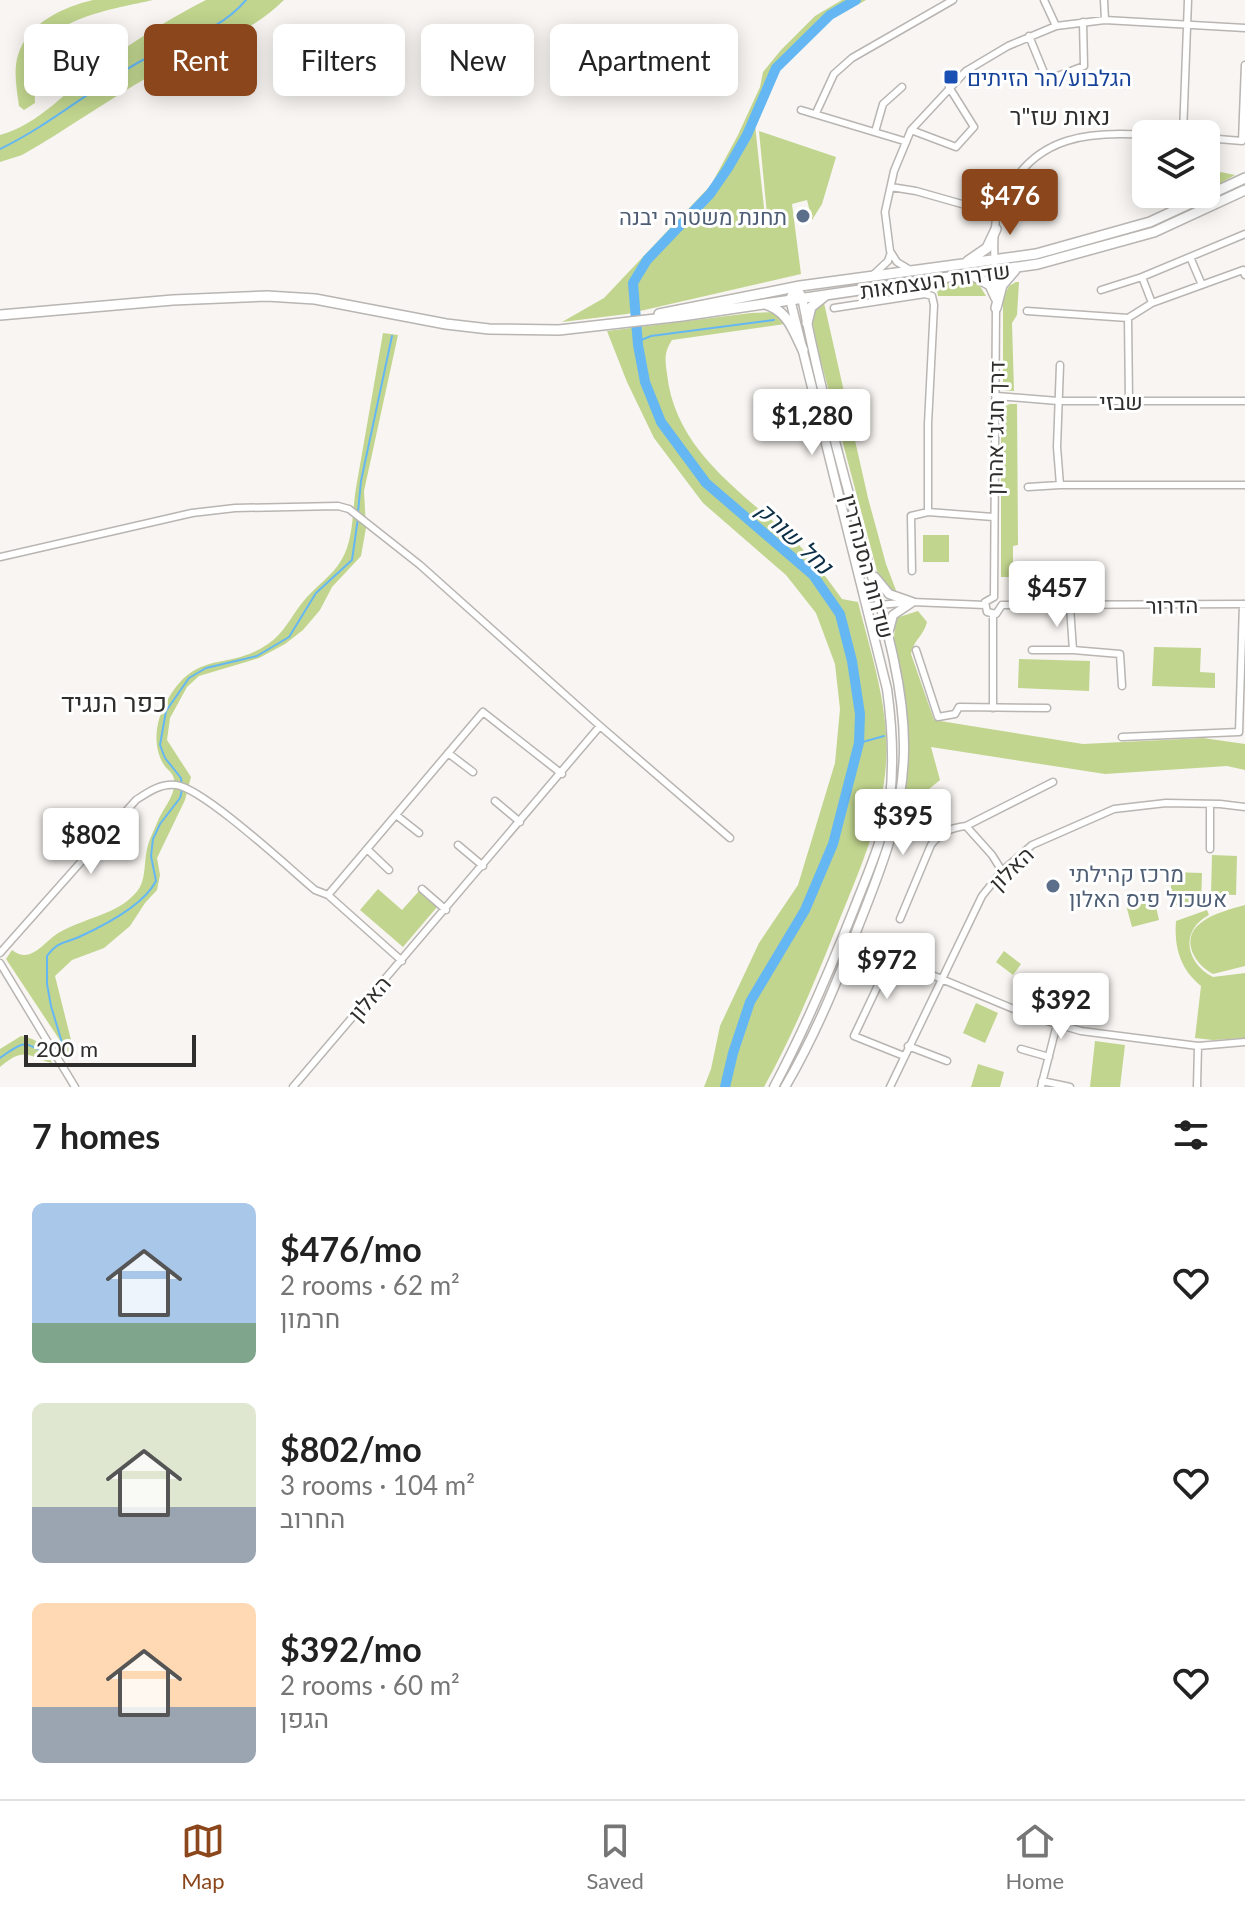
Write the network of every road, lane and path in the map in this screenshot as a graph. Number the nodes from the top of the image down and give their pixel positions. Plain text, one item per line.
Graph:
1 (953, 0) edge
2 (1044, 0) edge
3 (1104, 0) edge
4 (1188, 0) edge
5 (1105, 20) junction
6 (1083, 22) junction
7 (1056, 26) junction
8 (1187, 26) junction
9 (1245, 28) edge
10 (1029, 36) junction
11 (1245, 65) edge
12 (902, 87) dead end
13 (949, 87) junction
14 (801, 110) dead end
15 (816, 113) junction
16 (1184, 120) edge
17 (911, 130) junction
18 (875, 132) junction
19 (1132, 134) edge
20 (1220, 139) edge
21 (904, 141) junction
22 (1245, 178) edge
23 (891, 187) junction
24 (1245, 190) edge
25 (997, 214) junction
26 (996, 229) junction
27 (1245, 234) edge
28 (890, 251) junction
29 (1190, 257) junction
30 (955, 265) junction
31 (995, 266) junction
32 (1019, 268) junction
33 (913, 272) junction
34 (1244, 272) edge
35 (969, 274) junction
36 (1142, 277) junction
37 (869, 279) junction
38 (1202, 285) junction
39 (796, 287) junction
40 (1101, 290) dead end
41 (827, 294) junction
42 (802, 297) junction
43 (790, 299) junction
44 (762, 303) junction
45 (996, 303) junction
46 (1152, 303) junction
47 (834, 308) dead end
48 (1027, 311) dead end
49 (0, 315) edge
50 (1128, 318) junction
51 (640, 319) junction
52 (807, 323) junction
53 (803, 350) junction
54 (1060, 365) dead end
55 (997, 396) junction
56 (1058, 401) junction
57 (1129, 401) junction
58 (1245, 401) edge
59 (1060, 485) junction
60 (1245, 485) edge
61 (1028, 487) dead end
62 (928, 512) junction
63 (993, 517) junction
64 (0, 557) edge
65 (868, 562) junction
66 (912, 571) dead end
67 (994, 597) junction
68 (912, 602) junction
69 (1244, 604) edge
70 (880, 605) junction
71 (985, 605) junction
72 (1002, 605) junction
73 (868, 606) junction
74 (1070, 607) junction
75 (993, 615) junction
76 (890, 650) junction
77 (916, 650) dead end
78 (1032, 650) dead end
79 (1073, 650) junction
80 (1122, 686) dead end
81 (993, 708) junction
82 (1047, 708) dead end
83 (600, 726) junction
84 (1122, 737) dead end
85 (448, 753) junction
86 (473, 772) dead end
87 (562, 774) junction
88 (1053, 782) dead end
89 (495, 801) dead end
90 (1210, 804) junction
91 (1245, 807) edge
92 (396, 815) junction
93 (520, 822) junction
94 (966, 826) junction
95 (419, 833) dead end
96 (730, 838) dead end
97 (458, 845) dead end
98 (367, 849) junction
99 (1210, 849) dead end
100 (483, 866) junction
101 (389, 870) dead end
102 (1002, 871) junction
103 (422, 889) dead end
104 (328, 895) junction
105 (446, 910) junction
106 (900, 919) dead end
107 (0, 953) edge
108 (402, 961) junction
109 (0, 963) edge
110 (942, 977) junction
111 (1057, 1024) junction
112 (1245, 1042) edge
113 (908, 1046) junction
114 (1198, 1046) junction
115 (1021, 1049) dead end
116 (904, 1056) junction
117 (1049, 1057) junction
118 (947, 1061) dead end
119 (1042, 1084) edge
120 (75, 1087) edge
121 (293, 1087) edge
122 (774, 1087) edge
123 (785, 1087) edge
124 (890, 1087) edge
125 (1070, 1087) edge
126 (1197, 1087) edge

1 - 15 street
2 - 7 street
3 - 5 street
4 - 8 street
5 - 6 street
5 - 8 street
6 - 7 street
6 - 10 street
7 - 10 street
8 - 9 street
8 - 16 street
10 - 13 street
11 - 20 street
12 - 18 street
13 - 17 street
13 - 17 street
14 - 15 street
15 - 18 street
17 - 21 street
18 - 21 street
19 - 25 street
21 - 23 street
22 - 31 highway, שדרות העצמאות
23 - 25 street
23 - 28 street
24 - 32 highway, שדרות העצמאות
25 - 26 street, דרך חג'ג' אהרון
26 - 30 highway
26 - 31 street, דרך חג'ג' אהרון
27 - 29 street
28 - 33 street
28 - 37 street
29 - 36 street
29 - 38 street
30 - 31 highway, שדרות העצמאות
30 - 33 highway, שדרות העצמאות
31 - 32 highway, שדרות העצמאות
31 - 35 highway, שדרות העצמאות
31 - 45 street, דרך חג'ג' אהרון
32 - 45 highway
33 - 37 highway, שדרות העצמאות
34 - 38 street
35 - 41 highway, שדרות העצמאות
35 - 45 highway
36 - 40 street
36 - 46 street
37 - 39 highway, שדרות העצמאות
38 - 46 street
39 - 42 main road, שדרות הסנהדרין
39 - 43 main road
39 - 51 highway, שדרות העצמאות
41 - 42 highway, שדרות העצמאות
41 - 52 highway
42 - 43 highway, שדרות העצמאות
42 - 52 main road, שדרות הסנהדרין
43 - 44 highway, שדרות העצמאות
43 - 53 main road, שדרות הסנהדרין
44 - 51 highway, שדרות העצמאות
44 - 53 highway
45 - 55 street, דרך חג'ג' אהרון
46 - 50 street
47 - 62 street
48 - 50 street
49 - 51 highway
50 - 57 street
52 - 65 main road, שדרות הסנהדרין
53 - 73 main road, שדרות הסנהדרין
54 - 56 street
55 - 56 street, שבזי
55 - 63 street, דרך חג'ג' אהרון
56 - 57 street, שבזי
56 - 59 street
57 - 58 street, שבזי
59 - 60 street
59 - 61 street
62 - 63 street
62 - 66 street
63 - 67 street, דרך חג'ג' אהרון
64 - 83 street
65 - 68 main road
65 - 70 main road, שדרות הסנהדרין
67 - 71 street
67 - 72 street
68 - 70 street
68 - 71 street
68 - 76 main road
69 - 74 street, הדרור
69 - 84 street
70 - 73 street
70 - 76 main road, שדרות הסנהדרין
71 - 75 street
72 - 74 street, הדרור
72 - 75 street
73 - 122 main road, שדרות הסנהדרין
74 - 79 street
75 - 81 street
76 - 123 main road, שדרות הסנהדרין
77 - 81 street
78 - 79 street
79 - 80 street
81 - 82 street
83 - 87 street, האלון
83 - 96 street
85 - 86 street
85 - 87 street
85 - 92 street
87 - 93 street, האלון
88 - 94 street
89 - 93 street
90 - 91 street, האלון
90 - 99 street
90 - 102 street, האלון
92 - 95 street
92 - 98 street
93 - 100 street, האלון
94 - 102 street
94 - 106 street
97 - 100 street
98 - 101 street
98 - 104 street
100 - 105 street, האלון
102 - 110 street, האלון
103 - 105 street
104 - 107 street
104 - 108 street
105 - 108 street, האלון
108 - 121 street, האלון
109 - 120 street
110 - 111 street
110 - 113 street, האלון
110 - 116 street
111 - 114 street
111 - 117 street
112 - 114 street
113 - 116 street, האלון
113 - 118 street
114 - 126 street
115 - 117 street
116 - 124 street, האלון
117 - 119 street
119 - 125 street

